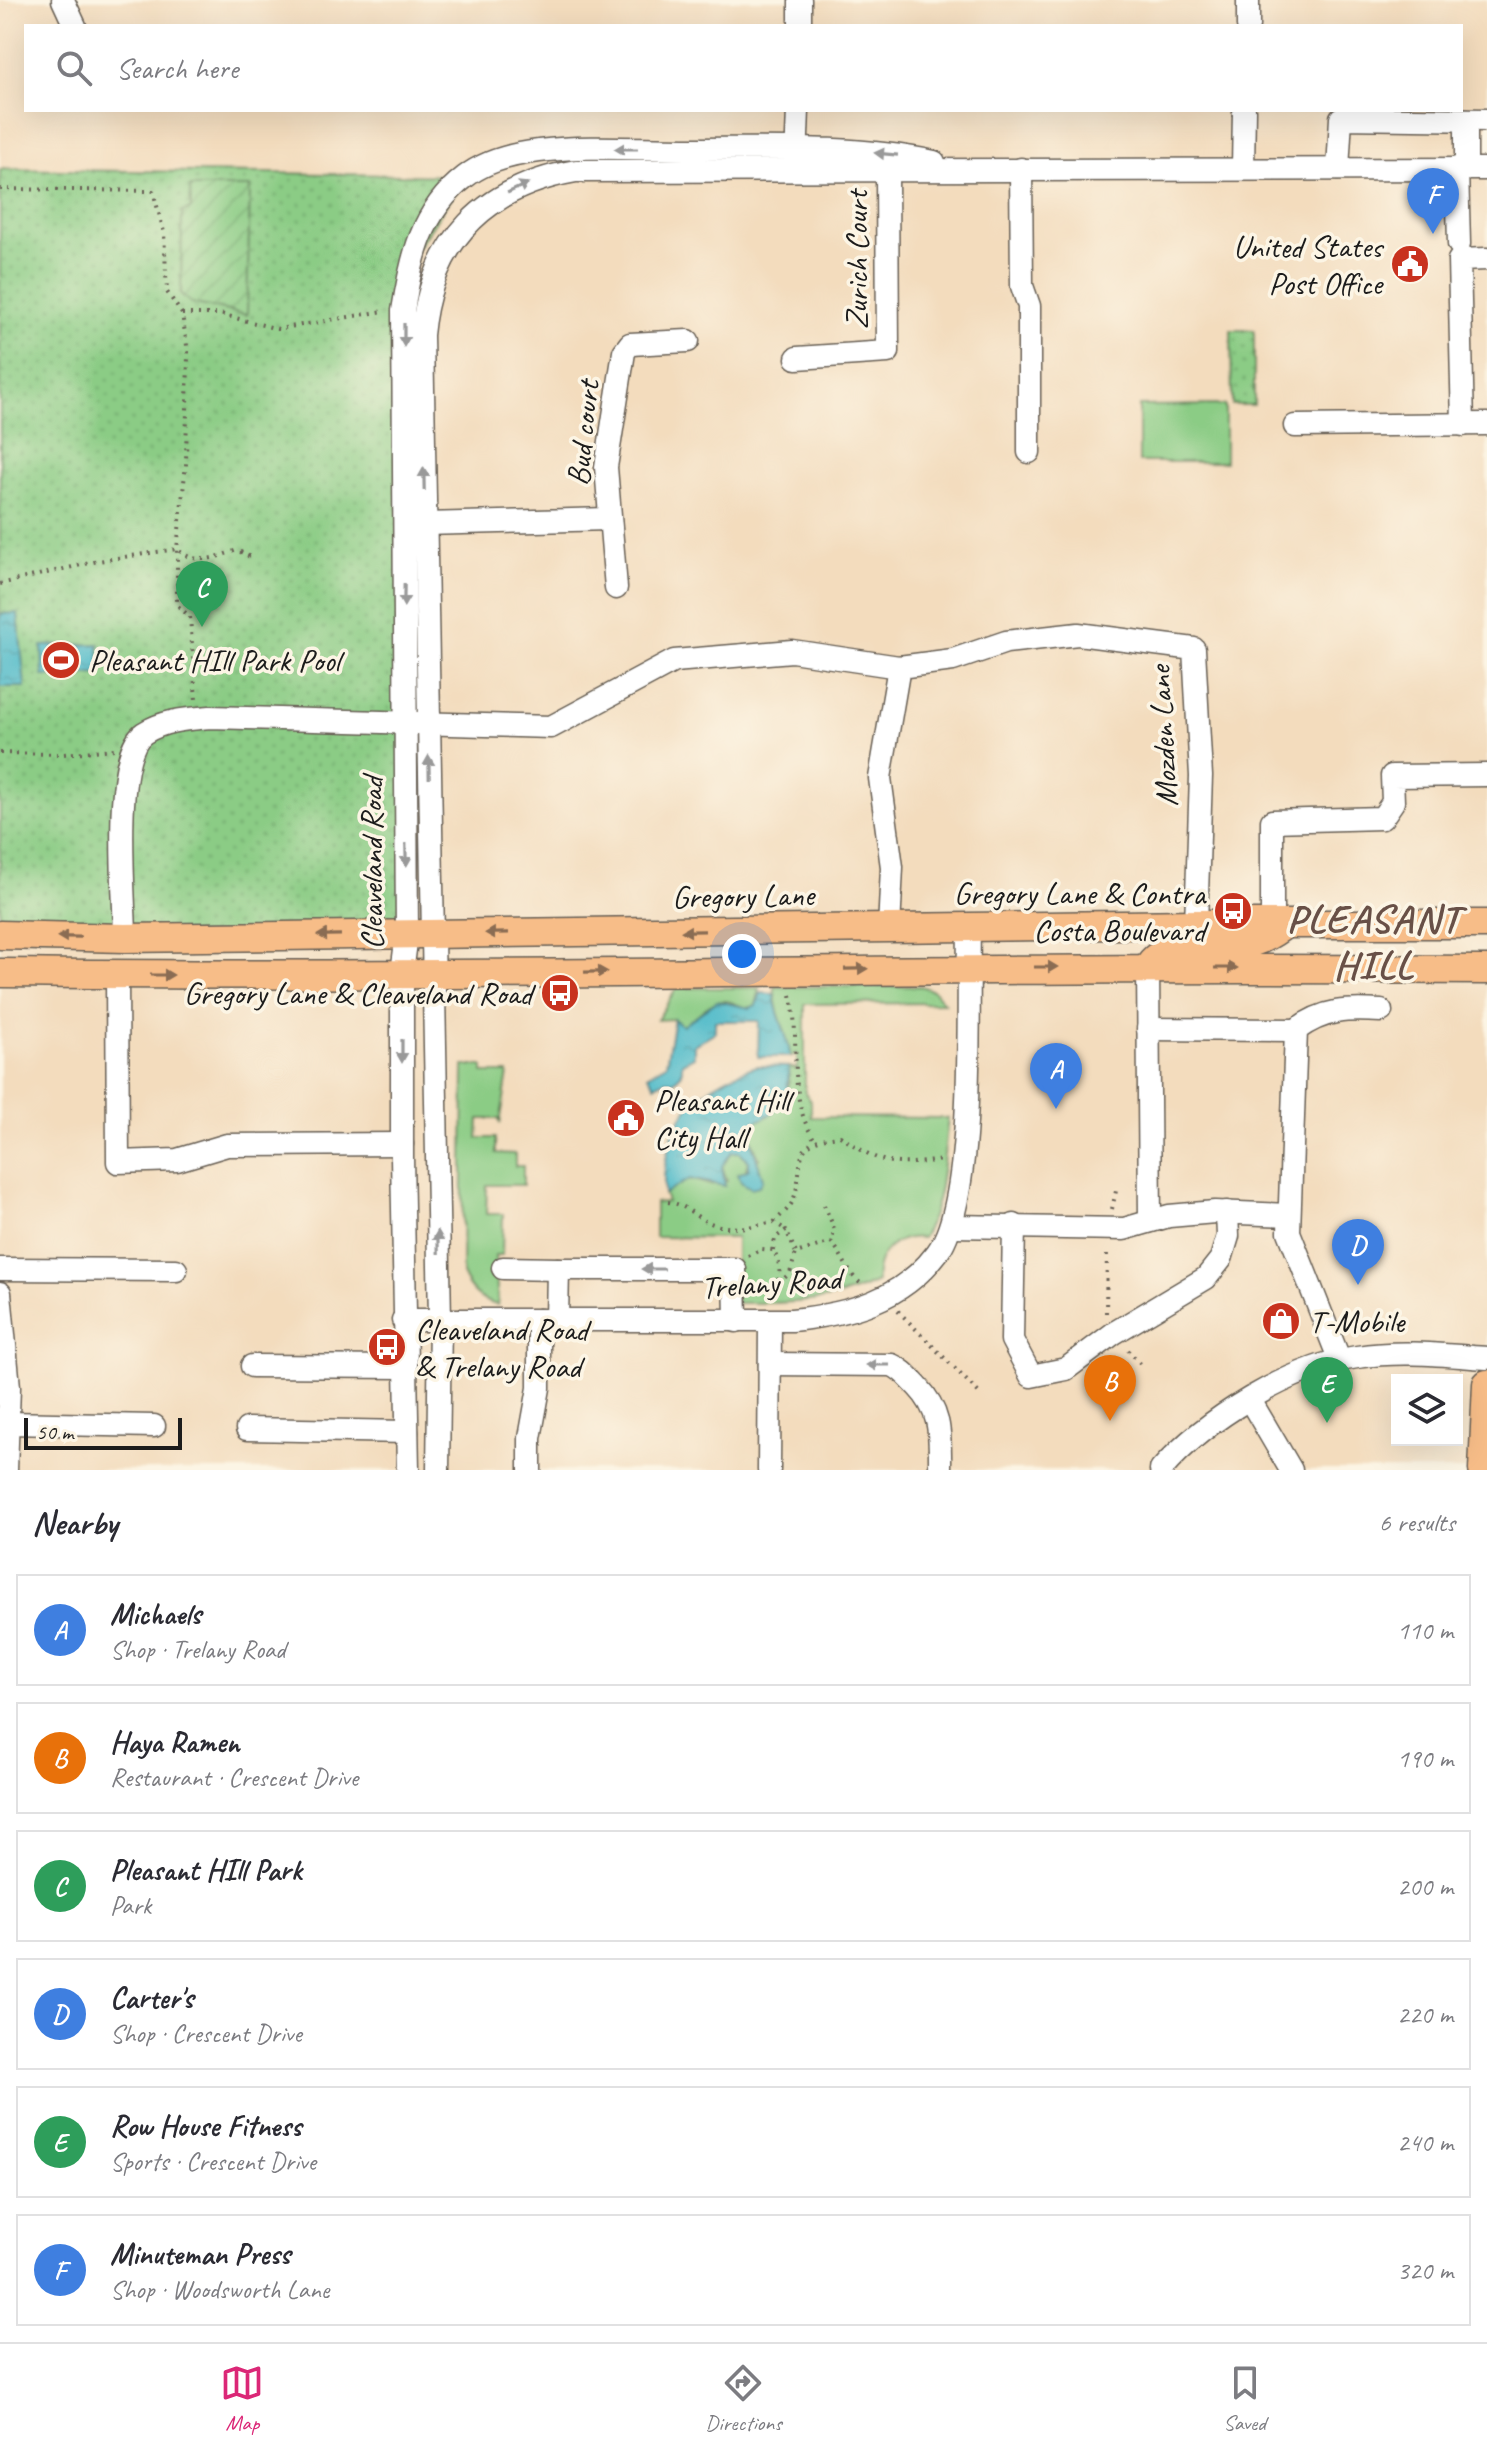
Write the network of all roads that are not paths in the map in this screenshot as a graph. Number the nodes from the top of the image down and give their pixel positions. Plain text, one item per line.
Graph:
1 (63, 0) edge
2 (800, 0) edge
3 (1248, 0) edge
4 (74, 24) edge
5 (800, 24) edge
6 (1248, 24) edge
7 (798, 112) edge
8 (1244, 112) edge
9 (1476, 120) edge
10 (796, 159) junction
11 (962, 168) junction
12 (1243, 168) junction
13 (1470, 168) edge
14 (1021, 169) junction
15 (1338, 169) junction
16 (887, 172) junction
17 (466, 176) junction
18 (488, 205) junction
19 (1459, 244) dead end
20 (1483, 259) edge
21 (688, 341) dead end
22 (797, 358) dead end
23 (1487, 424) edge
24 (1463, 425) junction
25 (1295, 426) dead end
26 (1029, 452) dead end
27 (608, 519) junction
28 (425, 524) junction
29 (616, 588) dead end
30 (899, 667) junction
31 (403, 725) junction
32 (428, 725) junction
33 (1487, 775) edge
34 (1196, 924) junction
35 (1278, 924) junction
36 (1487, 924) edge
37 (969, 928) junction
38 (889, 929) junction
39 (419, 934) junction
40 (0, 935) edge
41 (125, 938) junction
42 (968, 967) junction
43 (1148, 967) junction
44 (1487, 970) edge
45 (0, 973) edge
46 (402, 973) junction
47 (117, 974) junction
48 (434, 974) junction
49 (1381, 1011) dead end
50 (1148, 1029) junction
51 (1296, 1030) junction
52 (402, 1144) junction
53 (1227, 1212) junction
54 (1289, 1215) junction
55 (1150, 1221) junction
56 (1014, 1225) junction
57 (952, 1226) junction
58 (503, 1268) dead end
59 (0, 1269) edge
60 (558, 1269) junction
61 (176, 1270) dead end
62 (0, 1293) edge
63 (403, 1320) junction
64 (440, 1320) junction
65 (548, 1320) junction
66 (736, 1321) junction
67 (770, 1321) junction
68 (1487, 1358) edge
69 (1340, 1361) junction
70 (770, 1364) junction
71 (252, 1366) dead end
72 (406, 1367) junction
73 (1487, 1384) edge
74 (1250, 1400) junction
75 (7, 1423) junction
76 (154, 1426) dead end
77 (247, 1429) dead end
78 (407, 1432) junction
79 (6, 1470) edge
80 (408, 1470) edge
81 (438, 1470) edge
82 (530, 1470) edge
83 (769, 1470) edge
84 (940, 1470) edge
85 (1161, 1470) edge
86 (1291, 1470) edge
87 (1483, 1470) edge

1 - 4 street
2 - 5 street
3 - 6 street
7 - 10 street
8 - 12 street
9 - 13 street
9 - 15 street
11 -> 10 street
10 - 16 street
10 -> 17 street
18 -> 10 street, Cleaveland Road
11 - 14 street
11 - 16 street
12 - 14 street
12 - 15 street
13 - 15 street
13 - 19 street
14 - 26 street
16 - 22 street, Zurich Court
17 - 18 street
17 -> 31 street, Cleaveland Road
28 -> 18 street, Cleaveland Road
20 - 24 street
21 - 27 street, Bud court
23 - 24 street
24 - 25 street
27 - 28 street, Bud court
27 - 29 street, Bud court
28 - 32 street, Cleaveland Road
30 - 32 street, Mozden Lane
30 - 34 street, Mozden Lane
30 - 38 street
31 - 32 street, Mozden Lane
31 -> 39 street, Cleaveland Road
31 - 41 street, Mozden Lane
39 -> 32 street, Cleaveland Road
33 - 35 street
34 - 35 main road, Gregory Lane
34 - 37 main road, Gregory Lane
35 - 36 main road, Gregory Lane
35 - 43 main road
37 - 38 main road, Gregory Lane
37 - 42 street, Trelany Road
38 -> 39 main road, Gregory Lane
39 -> 41 main road, Gregory Lane
39 - 46 street, Cleaveland Road
39 - 48 street, Cleaveland Road
41 -> 40 main road, Gregory Lane
42 -> 43 main road
48 -> 42 main road
42 - 57 street, Trelany Road
43 -> 44 main road
43 - 50 street
45 - 47 main road
47 -> 46 main road
46 - 48 main road
46 -> 52 street, Cleaveland Road
47 - 52 street
64 -> 48 street, Cleaveland Road
49 - 51 street
50 - 51 street
50 - 55 street
51 - 54 street
52 - 63 street, Cleaveland Road
53 - 54 street
53 - 55 street
53 - 56 street
54 - 69 street
55 - 56 street
56 - 57 street
57 - 67 street, Trelany Road
58 - 60 street
59 - 61 street
60 - 65 street
66 -> 60 street
62 - 75 street
63 - 64 street, Trelany Road
63 - 72 street, Cleaveland Road
64 - 65 street, Trelany Road
64 - 81 street, Cleaveland Road
65 - 66 street, Trelany Road
65 - 82 street
66 - 67 street, Trelany Road
67 - 70 street
68 - 69 street
69 - 74 street
70 - 83 street
84 -> 70 street
71 - 72 street
72 - 78 street, Cleaveland Road
73 - 87 main road
74 - 85 street
74 - 86 street
75 - 76 street
75 - 79 street
77 - 78 street
78 - 80 street, Cleaveland Road

